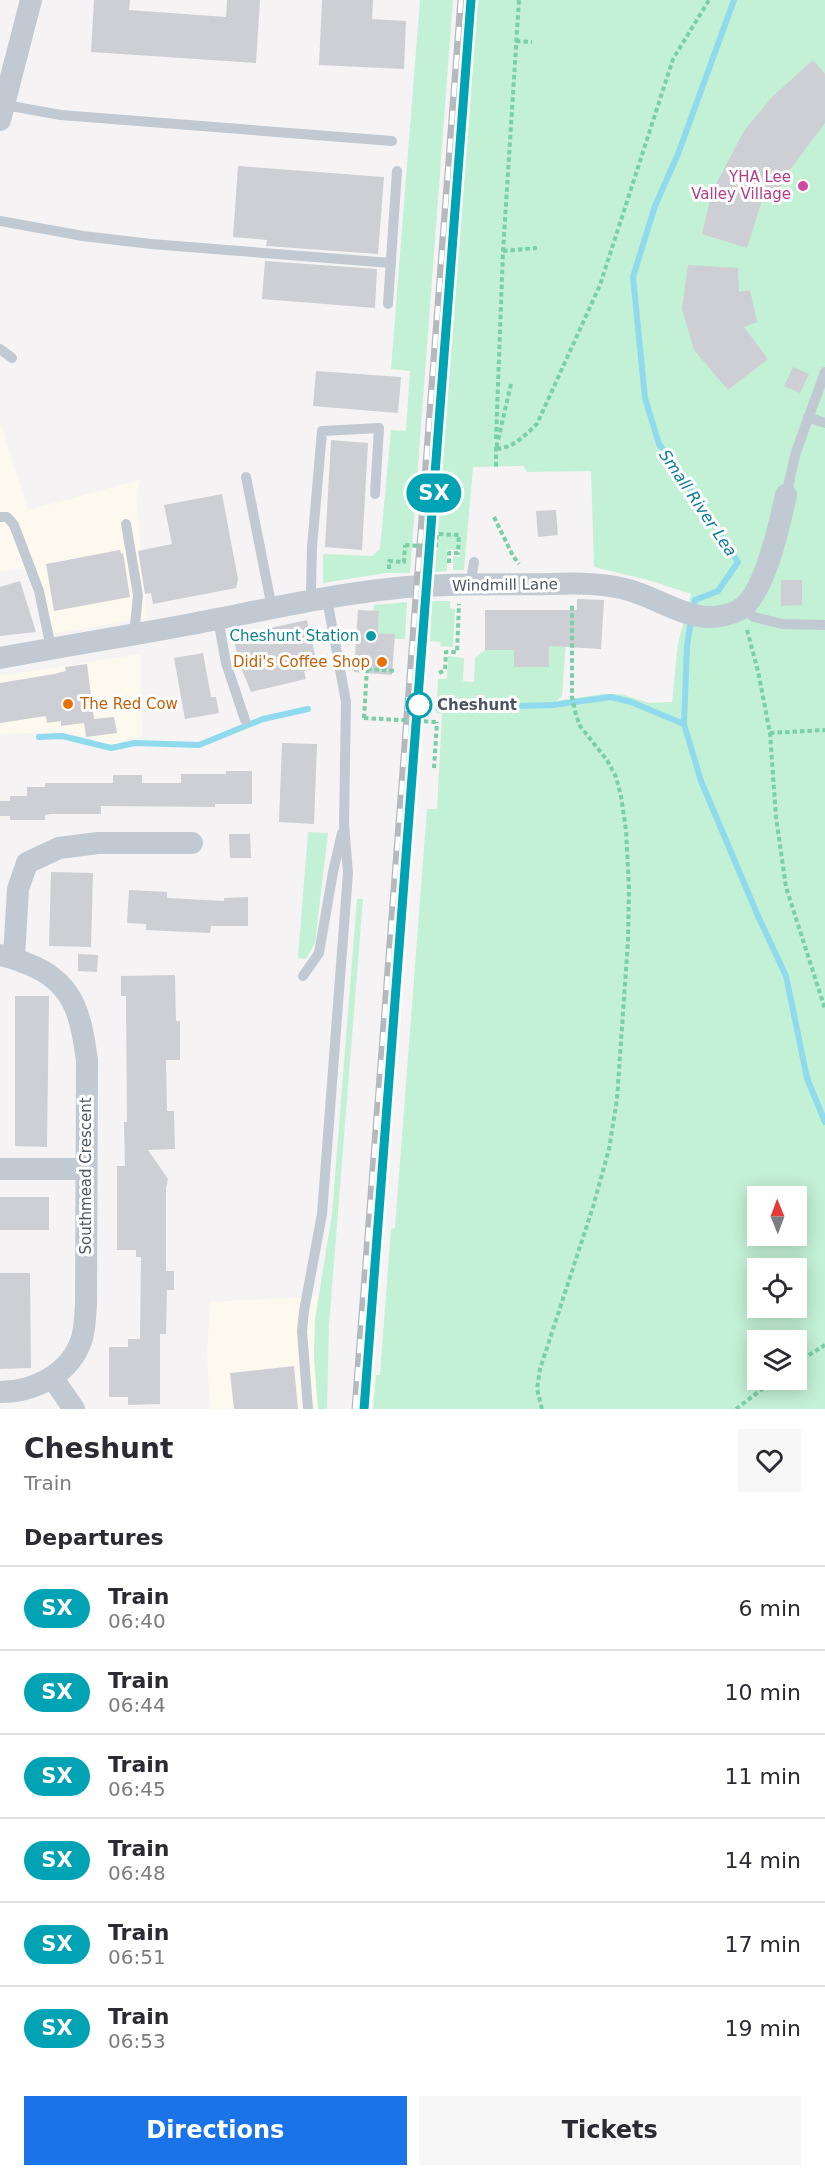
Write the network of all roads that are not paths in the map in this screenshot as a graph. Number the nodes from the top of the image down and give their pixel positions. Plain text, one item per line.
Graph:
1 (31, 0) edge
2 (2, 112) edge
3 (392, 141) dead end
4 (397, 171) dead end
5 (0, 221) edge
6 (391, 263) junction
7 (388, 304) dead end
8 (0, 349) edge
9 (12, 358) dead end
10 (825, 372) edge
11 (808, 417) junction
12 (825, 423) edge
13 (246, 477) dead end
14 (375, 494) dead end
15 (786, 495) joint
16 (0, 517) edge
17 (126, 524) dead end
18 (474, 562) dead end
19 (464, 592) junction
20 (320, 600) junction
21 (272, 608) junction
22 (741, 608) junction
23 (218, 619) junction
24 (825, 625) edge
25 (134, 635) junction
26 (51, 648) junction
27 (0, 658) edge
28 (245, 720) dead end
29 (344, 824) junction
30 (192, 843) dead end
31 (7, 956) edge
32 (303, 976) dead end
33 (0, 1169) edge
34 (86, 1169) junction
35 (52, 1377) junction
36 (0, 1392) edge
37 (74, 1409) edge
38 (308, 1409) edge

1 - 2 street
2 - 3 lane
4 - 6 lane
5 - 6 lane
6 - 7 lane
8 - 9 lane
10 - 11 lane
11 - 12 lane
11 - 15 lane
13 - 21 lane
14 - 20 lane
15 - 22 street
16 - 26 lane
17 - 25 lane
18 - 19 lane
19 - 20 street, Windmill Lane
19 - 22 street, Windmill Lane
20 - 21 street, Windmill Lane
20 - 29 lane
21 - 23 street, Windmill Lane
22 - 24 lane
23 - 25 street, Windmill Lane
23 - 28 lane
25 - 26 street, Windmill Lane
26 - 27 street, Windmill Lane
29 - 32 lane
29 - 38 lane
30 - 31 street
31 - 34 street, Southmead Crescent
33 - 34 street
34 - 35 street, Southmead Crescent
35 - 36 street, Southmead Crescent
35 - 37 street

